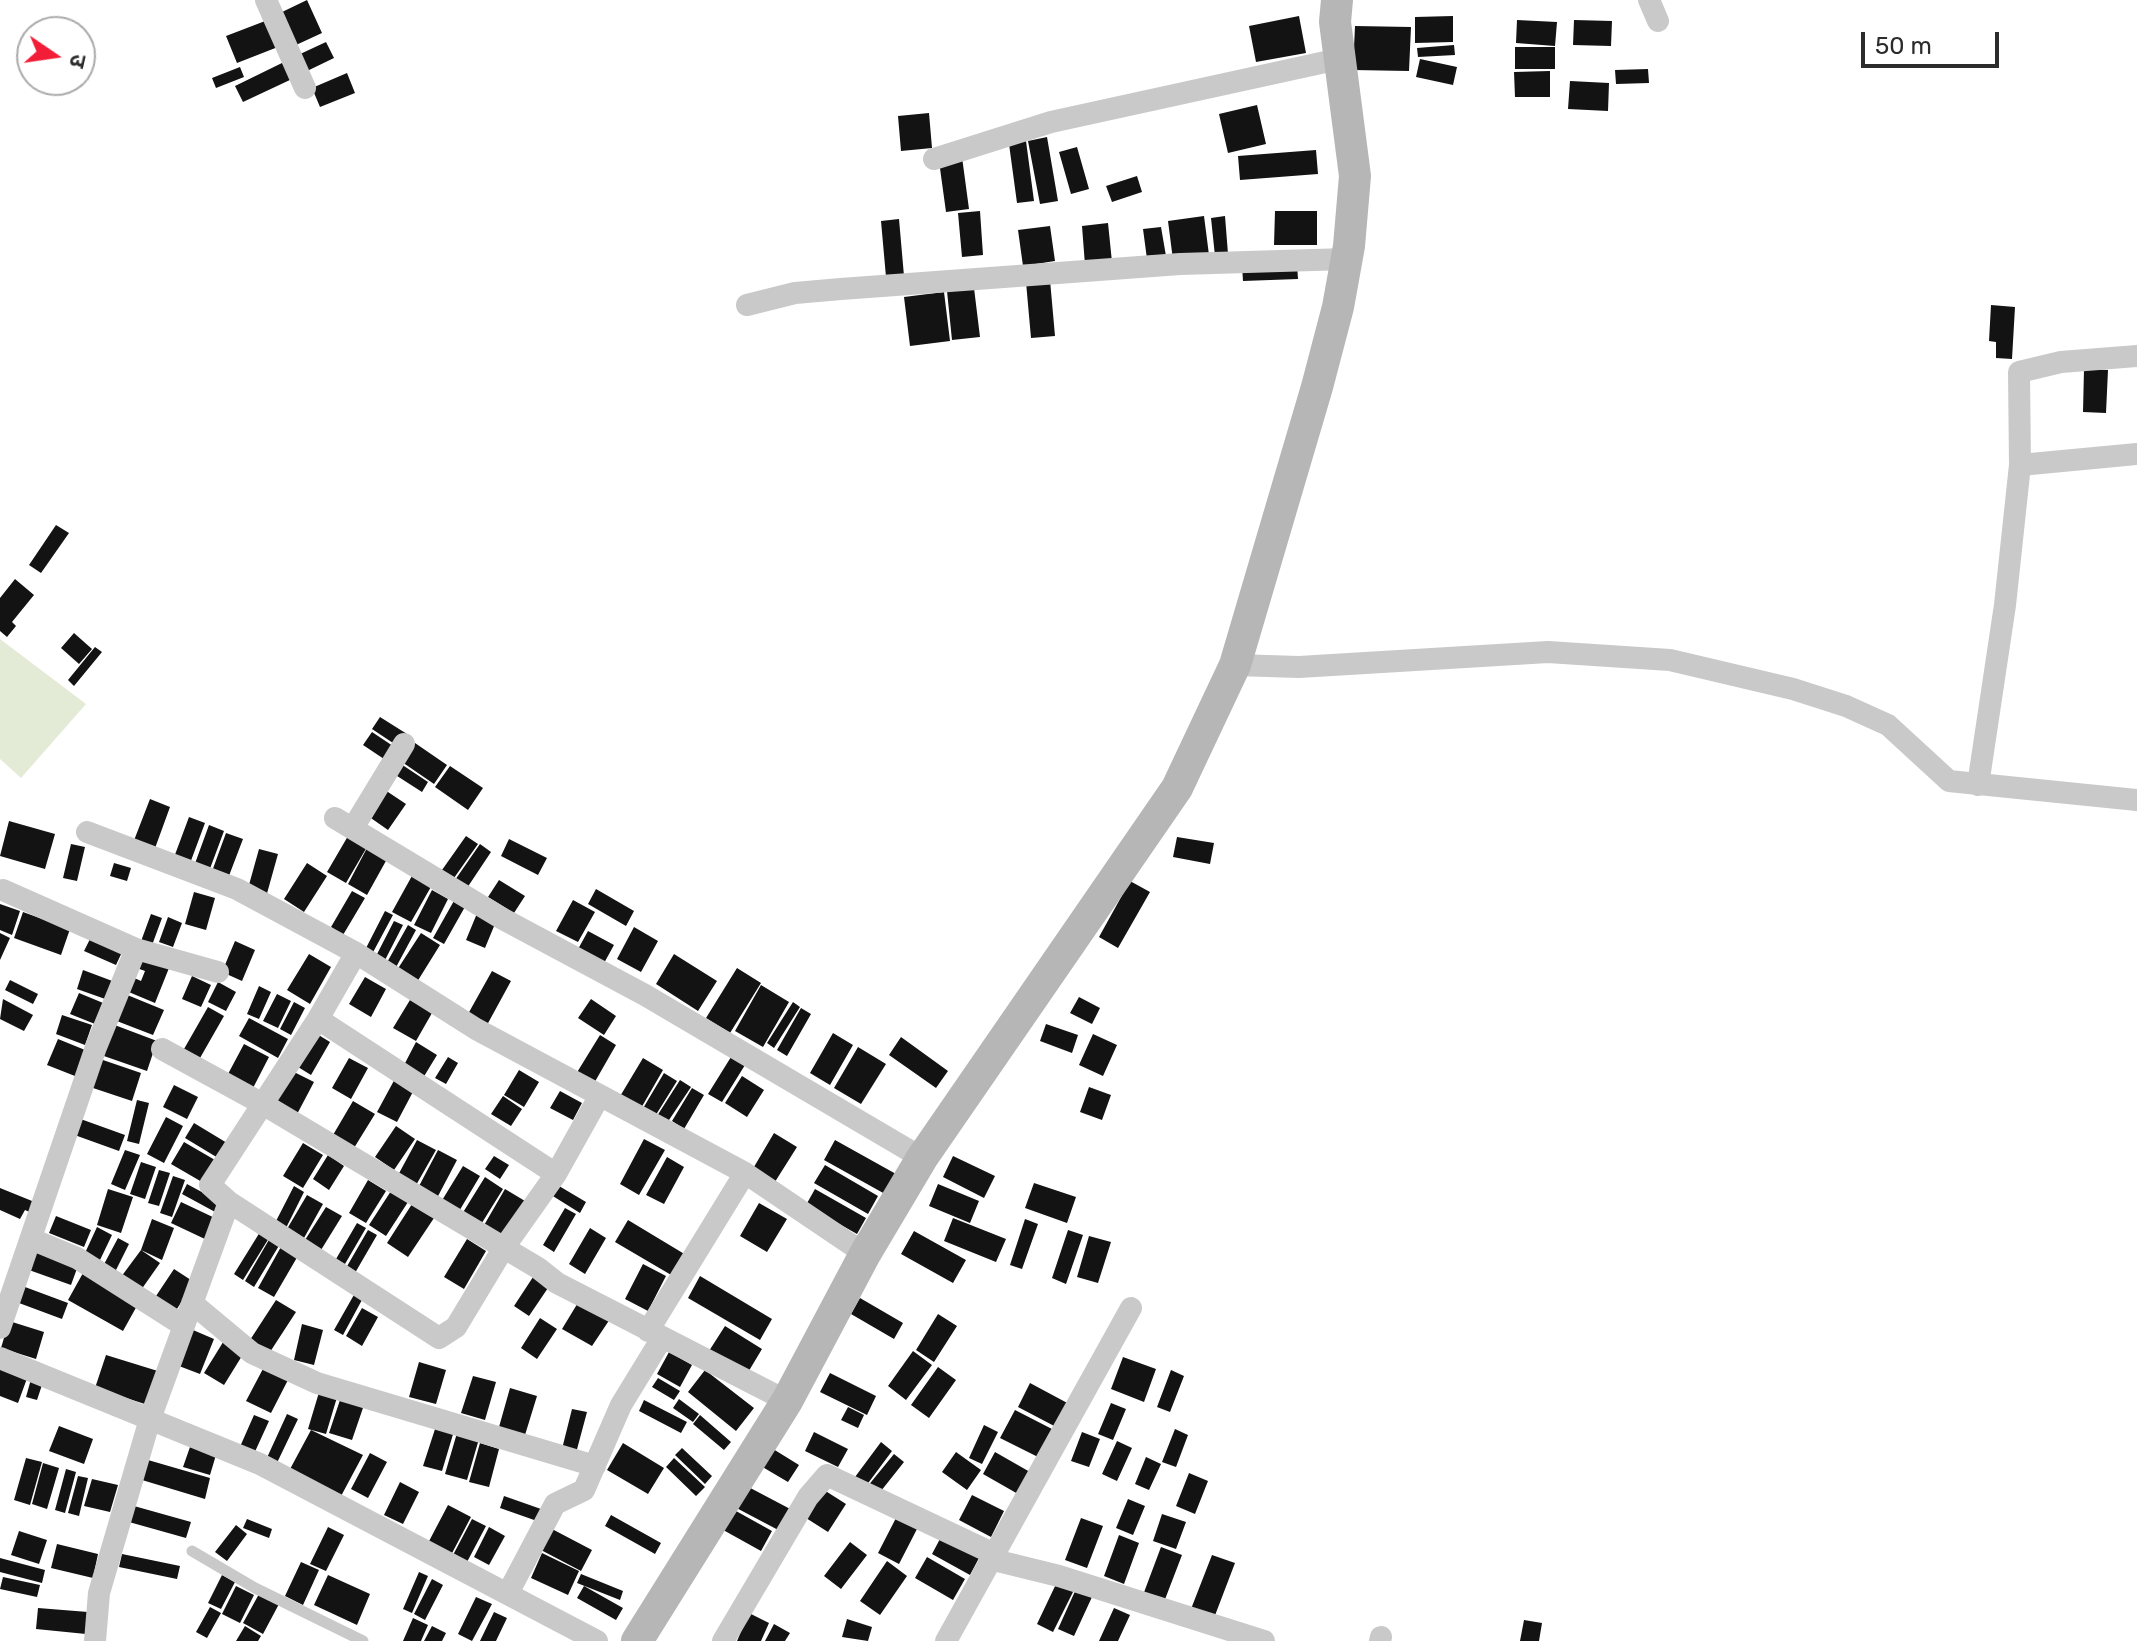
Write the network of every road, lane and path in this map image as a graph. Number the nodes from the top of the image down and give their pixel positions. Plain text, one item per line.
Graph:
1 (266, 0) edge
2 (1337, 0) edge
3 (1339, 59) junction
4 (305, 88) dead end
5 (934, 159) dead end
6 (1347, 259) junction
7 (747, 305) dead end
8 (2137, 356) edge
9 (2137, 454) edge
10 (2020, 465) junction
11 (1235, 665) junction
12 (404, 744) dead end
13 (1978, 785) junction
14 (2137, 800) edge
15 (87, 832) dead end
16 (3, 890) dead end
17 (136, 949) junction
18 (356, 953) junction
19 (218, 972) dead end
20 (318, 1019) junction
21 (162, 1049) dead end
22 (599, 1097) junction
23 (261, 1103) junction
24 (922, 1158) junction
25 (745, 1173) junction
26 (556, 1174) junction
27 (229, 1202) junction
28 (31, 1239) junction
29 (503, 1249) junction
30 (865, 1254) junction
31 (192, 1303) junction
32 (1131, 1308) dead end
33 (184, 1326) junction
34 (0, 1328) edge
35 (655, 1334) junction
36 (0, 1358) edge
37 (787, 1401) junction
38 (150, 1419) junction
39 (595, 1466) junction
40 (192, 1551) dead end
41 (994, 1560) junction
42 (508, 1593) junction
43 (647, 1638) edge
44 (95, 1641) edge
45 (363, 1641) edge
46 (597, 1641) edge
47 (723, 1641) edge
48 (946, 1641) edge
49 (1264, 1641) edge

1 - 4 street
2 - 3 main road
3 - 5 street
3 - 6 main road
6 - 7 street
6 - 11 main road
8 - 10 street
9 - 10 street
10 - 13 street
11 - 13 street
11 - 24 main road
12 - 24 street
13 - 14 street
15 - 18 street
16 - 17 street
17 - 19 street
17 - 28 street
18 - 20 street
18 - 22 street
20 - 23 street
20 - 26 street
21 - 23 street
22 - 25 street
22 - 26 street
23 - 27 street
23 - 29 street
24 - 30 main road
25 - 30 street
25 - 35 street
26 - 29 street
27 - 29 street
27 - 31 street
28 - 33 street
28 - 34 street
29 - 35 street
30 - 37 main road
31 - 33 street
31 - 39 street
32 - 41 street
33 - 38 street
35 - 37 street
35 - 39 street
36 - 38 street
37 - 43 main road
38 - 42 street
38 - 44 street
39 - 42 street
40 - 45 lane
41 - 47 street
41 - 48 street
41 - 49 street
42 - 46 street

